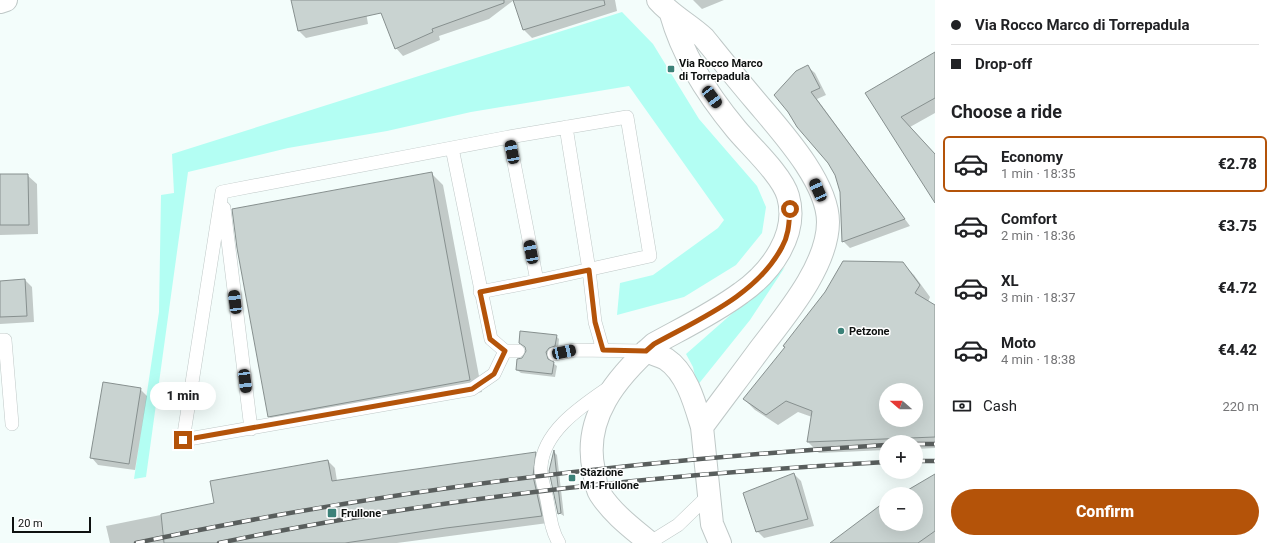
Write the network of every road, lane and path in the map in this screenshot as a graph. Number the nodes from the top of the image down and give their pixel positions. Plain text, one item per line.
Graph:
1 (6, 0) edge
2 (0, 2) edge
3 (664, 7) edge
4 (566, 127) junction
5 (509, 137) junction
6 (452, 148) junction
7 (222, 192) junction
8 (589, 270) junction
9 (536, 281) junction
10 (480, 292) junction
11 (0, 340) edge
12 (603, 350) junction
13 (505, 351) junction
14 (518, 351) dead end
15 (646, 351) junction
16 (554, 354) dead end
17 (618, 381) junction
18 (12, 424) dead end
19 (702, 427) junction
20 (250, 429) junction
21 (708, 496) junction
22 (559, 543) edge
23 (650, 543) edge
24 (720, 543) edge

1 - 2 main road
3 - 15 main road
3 - 19 main road
4 - 5 lane
4 - 8 lane
4 - 8 lane
5 - 6 lane
5 - 9 lane
6 - 7 lane
6 - 10 lane
7 - 20 lane
7 - 20 lane
8 - 9 lane
8 - 12 lane
9 - 10 lane
10 - 13 lane
11 - 18 lane
12 - 15 lane
12 - 16 lane
13 - 14 lane
13 - 20 lane
15 - 17 main road
15 - 19 main road
17 - 22 lane
17 - 23 main road
19 - 21 main road
21 - 23 lane
21 - 24 main road

